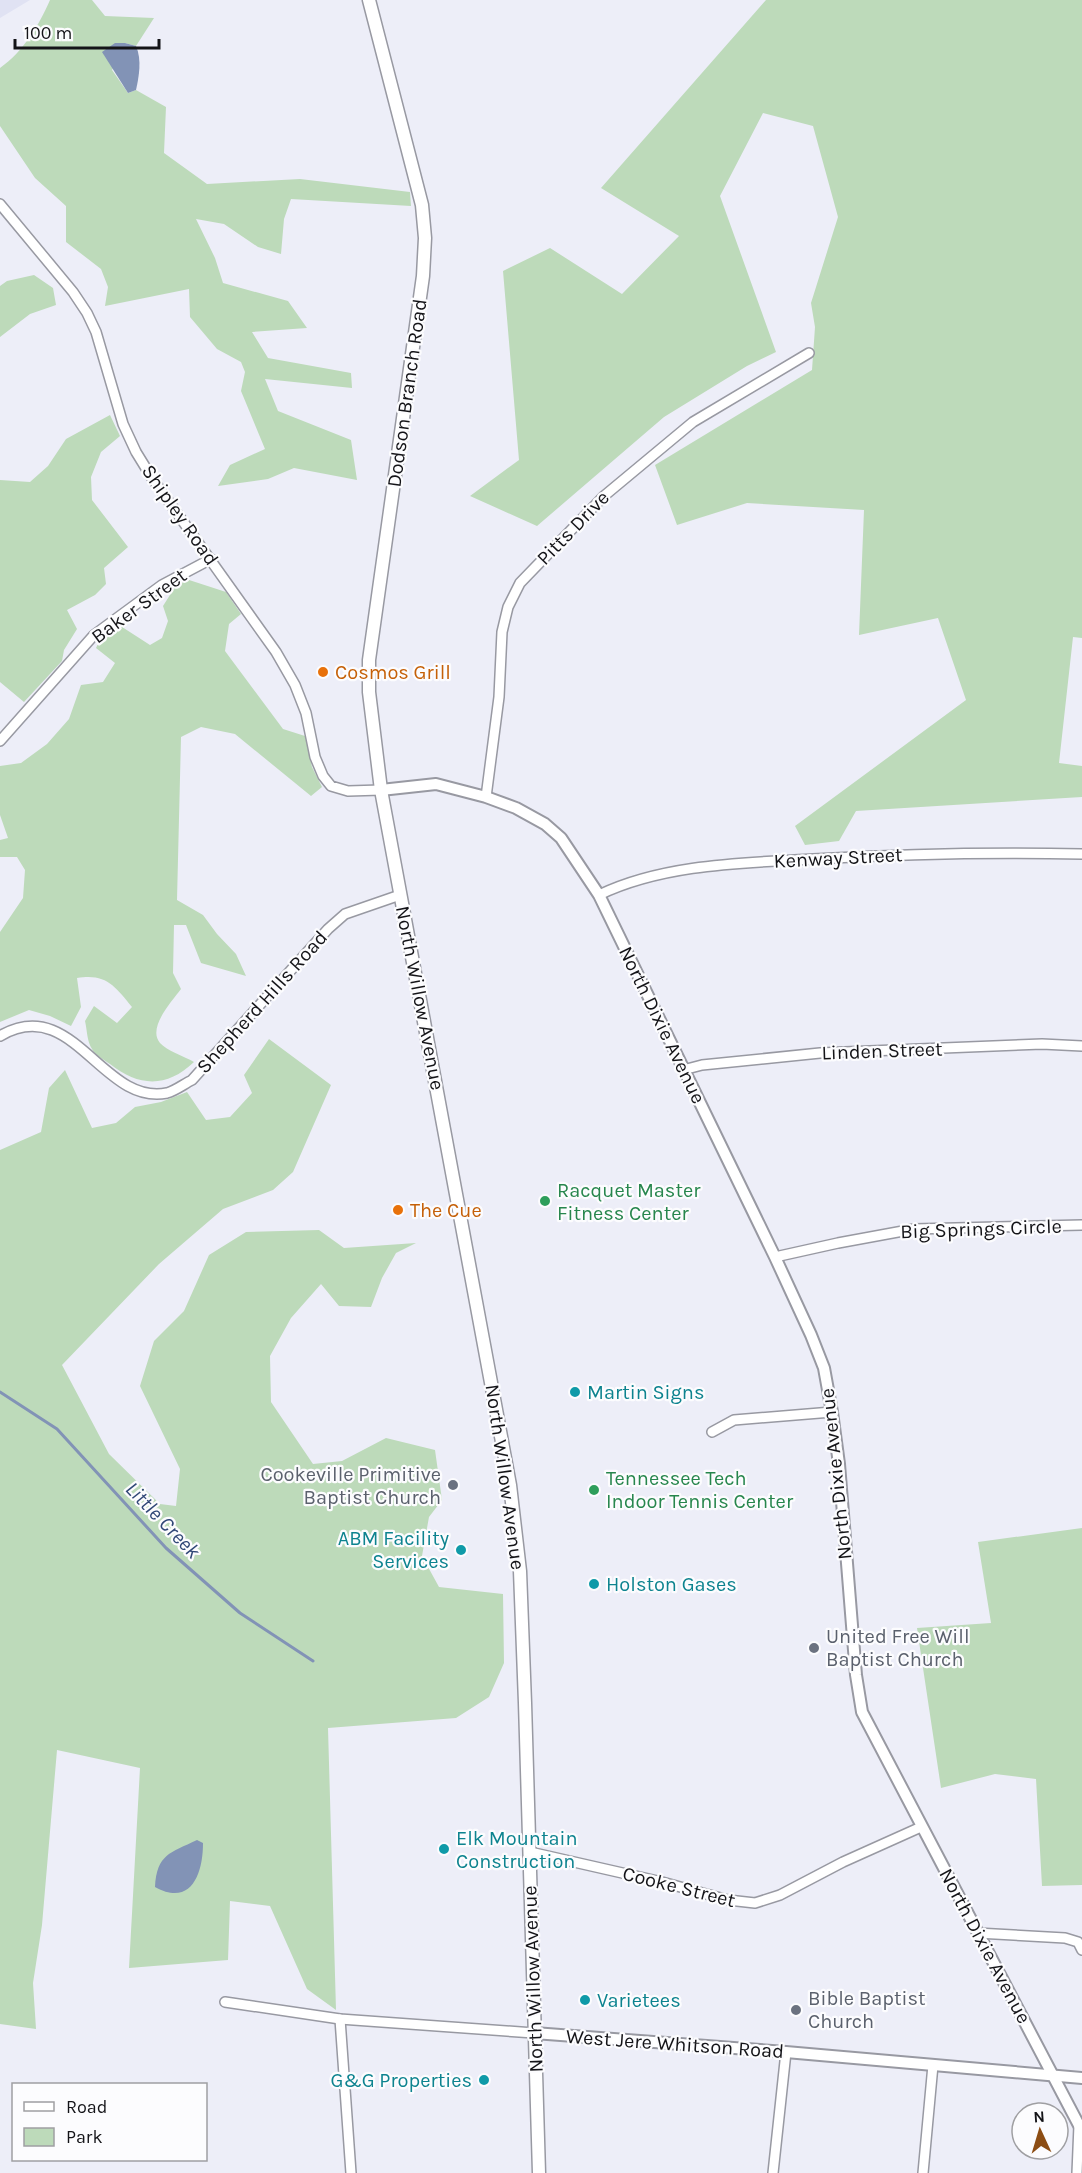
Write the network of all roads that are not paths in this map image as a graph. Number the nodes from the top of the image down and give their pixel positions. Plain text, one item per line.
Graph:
1 (369, 0) edge
2 (0, 204) edge
3 (809, 354) dead end
4 (211, 559) junction
5 (0, 741) edge
6 (381, 790) junction
7 (486, 797) junction
8 (1082, 854) edge
9 (400, 895) junction
10 (599, 895) junction
11 (0, 1036) edge
12 (1082, 1046) edge
13 (683, 1070) junction
14 (1082, 1225) edge
15 (775, 1257) junction
16 (832, 1412) junction
17 (712, 1432) dead end
18 (921, 1827) junction
19 (530, 1852) junction
20 (977, 1933) junction
21 (1082, 1950) edge
22 (225, 2002) dead end
23 (340, 2019) junction
24 (534, 2033) junction
25 (786, 2052) junction
26 (933, 2065) junction
27 (1054, 2074) junction
28 (1082, 2078) edge
29 (1080, 2128) edge
30 (351, 2173) edge
31 (539, 2173) edge
32 (773, 2173) edge
33 (923, 2173) edge
34 (1077, 2173) edge

1 - 6 main road, Dodson Branch Road
2 - 4 street, Shipley Road
3 - 7 street, Pitts Drive
4 - 5 street, Baker Street
4 - 6 street, Shipley Road
6 - 7 street, North Dixie Avenue
6 - 9 main road, North Willow Avenue
7 - 10 street, North Dixie Avenue
8 - 10 street, Kenway Street
9 - 11 street, Shepherd Hills Road
9 - 19 main road, North Willow Avenue
10 - 13 street, North Dixie Avenue
12 - 13 street, Linden Street
13 - 15 street, North Dixie Avenue
14 - 15 street, Big Springs Circle
15 - 16 street, North Dixie Avenue
16 - 17 street
16 - 18 street, North Dixie Avenue
18 - 19 street, Cooke Street
18 - 20 street, North Dixie Avenue
19 - 24 main road, North Willow Avenue
20 - 21 street
20 - 27 street, North Dixie Avenue
22 - 23 street, West Jere Whitson Road
23 - 24 street, West Jere Whitson Road
23 - 30 street
24 - 25 street, West Jere Whitson Road
24 - 31 main road, North Willow Avenue
25 - 26 street, West Jere Whitson Road
25 - 32 street
26 - 27 street, West Jere Whitson Road
26 - 33 street
27 - 28 street, West Jere Whitson Road
27 - 29 street, North Dixie Avenue
29 - 34 street

